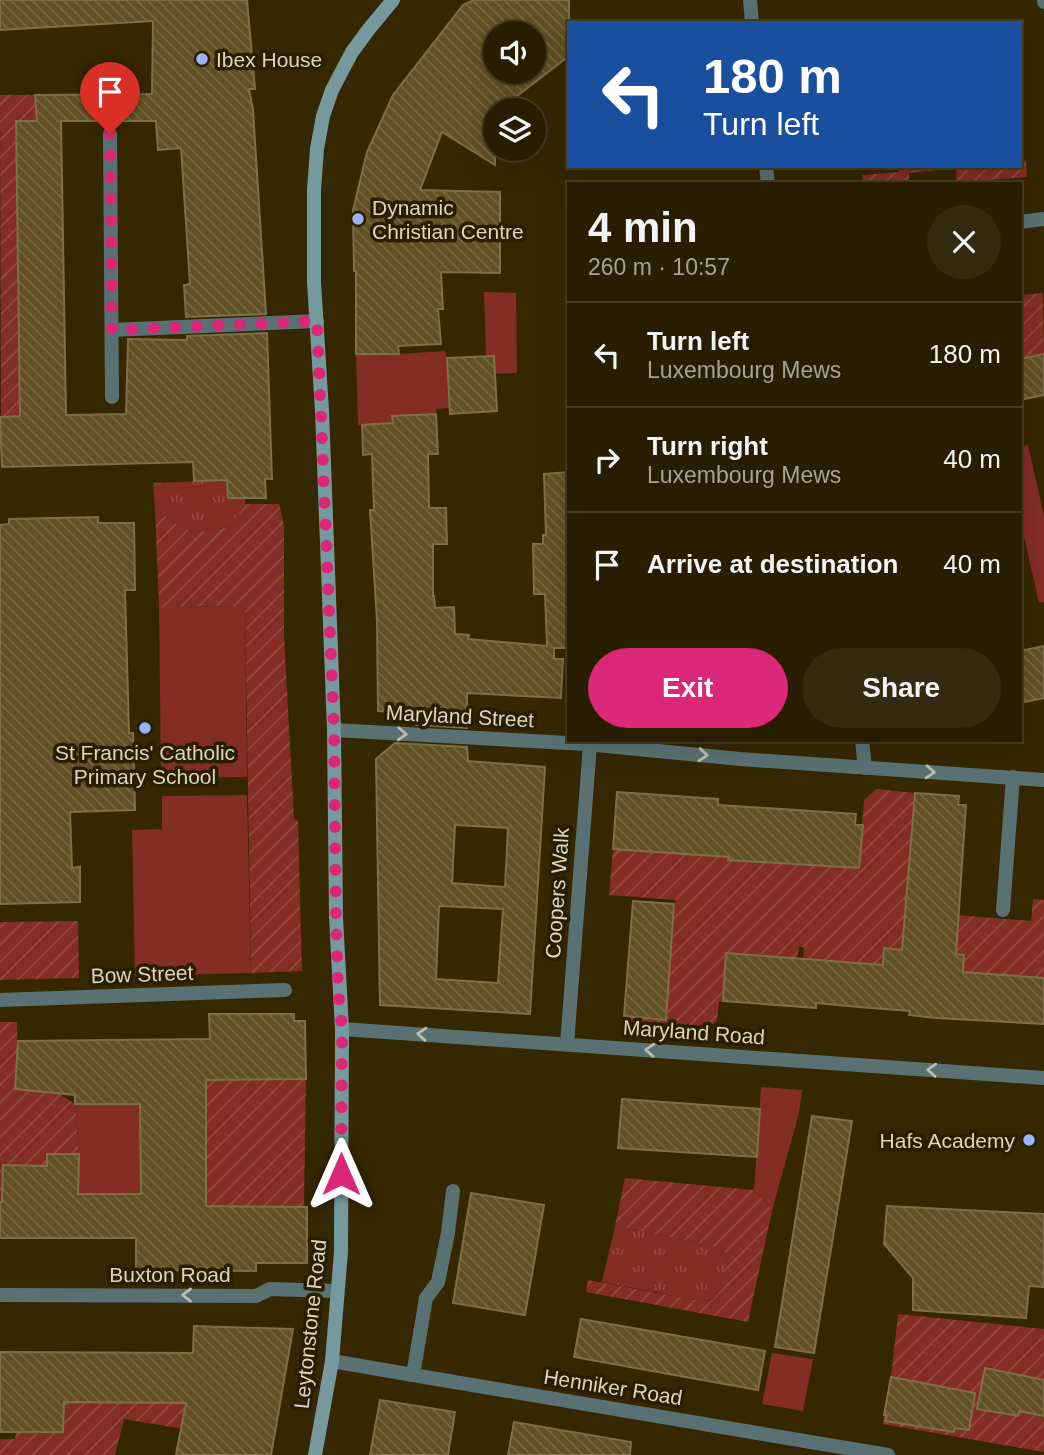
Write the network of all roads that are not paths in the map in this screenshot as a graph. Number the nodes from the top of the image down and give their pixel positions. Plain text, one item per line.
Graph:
1 (393, 0) edge
2 (750, 0) edge
3 (752, 21) edge
4 (110, 134) dead end
5 (1044, 219) edge
6 (1022, 222) edge
7 (317, 321) junction
8 (112, 330) junction
9 (112, 397) dead end
10 (334, 730) junction
11 (567, 742) edge
12 (568, 742) edge
13 (862, 742) edge
14 (588, 743) edge
15 (865, 768) junction
16 (1013, 778) junction
17 (1044, 780) edge
18 (1003, 910) dead end
19 (285, 990) dead end
20 (0, 1000) edge
21 (342, 1029) junction
22 (567, 1044) junction
23 (1044, 1078) edge
24 (453, 1191) dead end
25 (337, 1291) junction
26 (0, 1295) edge
27 (332, 1361) junction
28 (413, 1375) junction
29 (315, 1455) edge
30 (888, 1455) edge

1 - 7 street, Leytonstone Road
2 - 3 street
4 - 8 street
5 - 6 street
7 - 8 street
7 - 10 street, Leytonstone Road
8 - 9 street
10 -> 11 street, Maryland Street
10 - 21 street, Leytonstone Road
12 -> 14 street, Maryland Street
13 - 15 street
14 -> 15 street, Maryland Street
14 - 22 street, Coopers Walk
15 -> 16 street, Maryland Street
16 - 17 street, Maryland Street
16 - 18 street
19 - 20 street, Bow Street
22 -> 21 street, Maryland Road
21 - 25 street, Leytonstone Road
23 -> 22 street, Maryland Road
24 - 28 street
25 -> 26 street, Buxton Road
25 - 27 street, Leytonstone Road
27 - 28 street, Henniker Road
27 - 29 street, Leytonstone Road
28 - 30 street, Henniker Road

